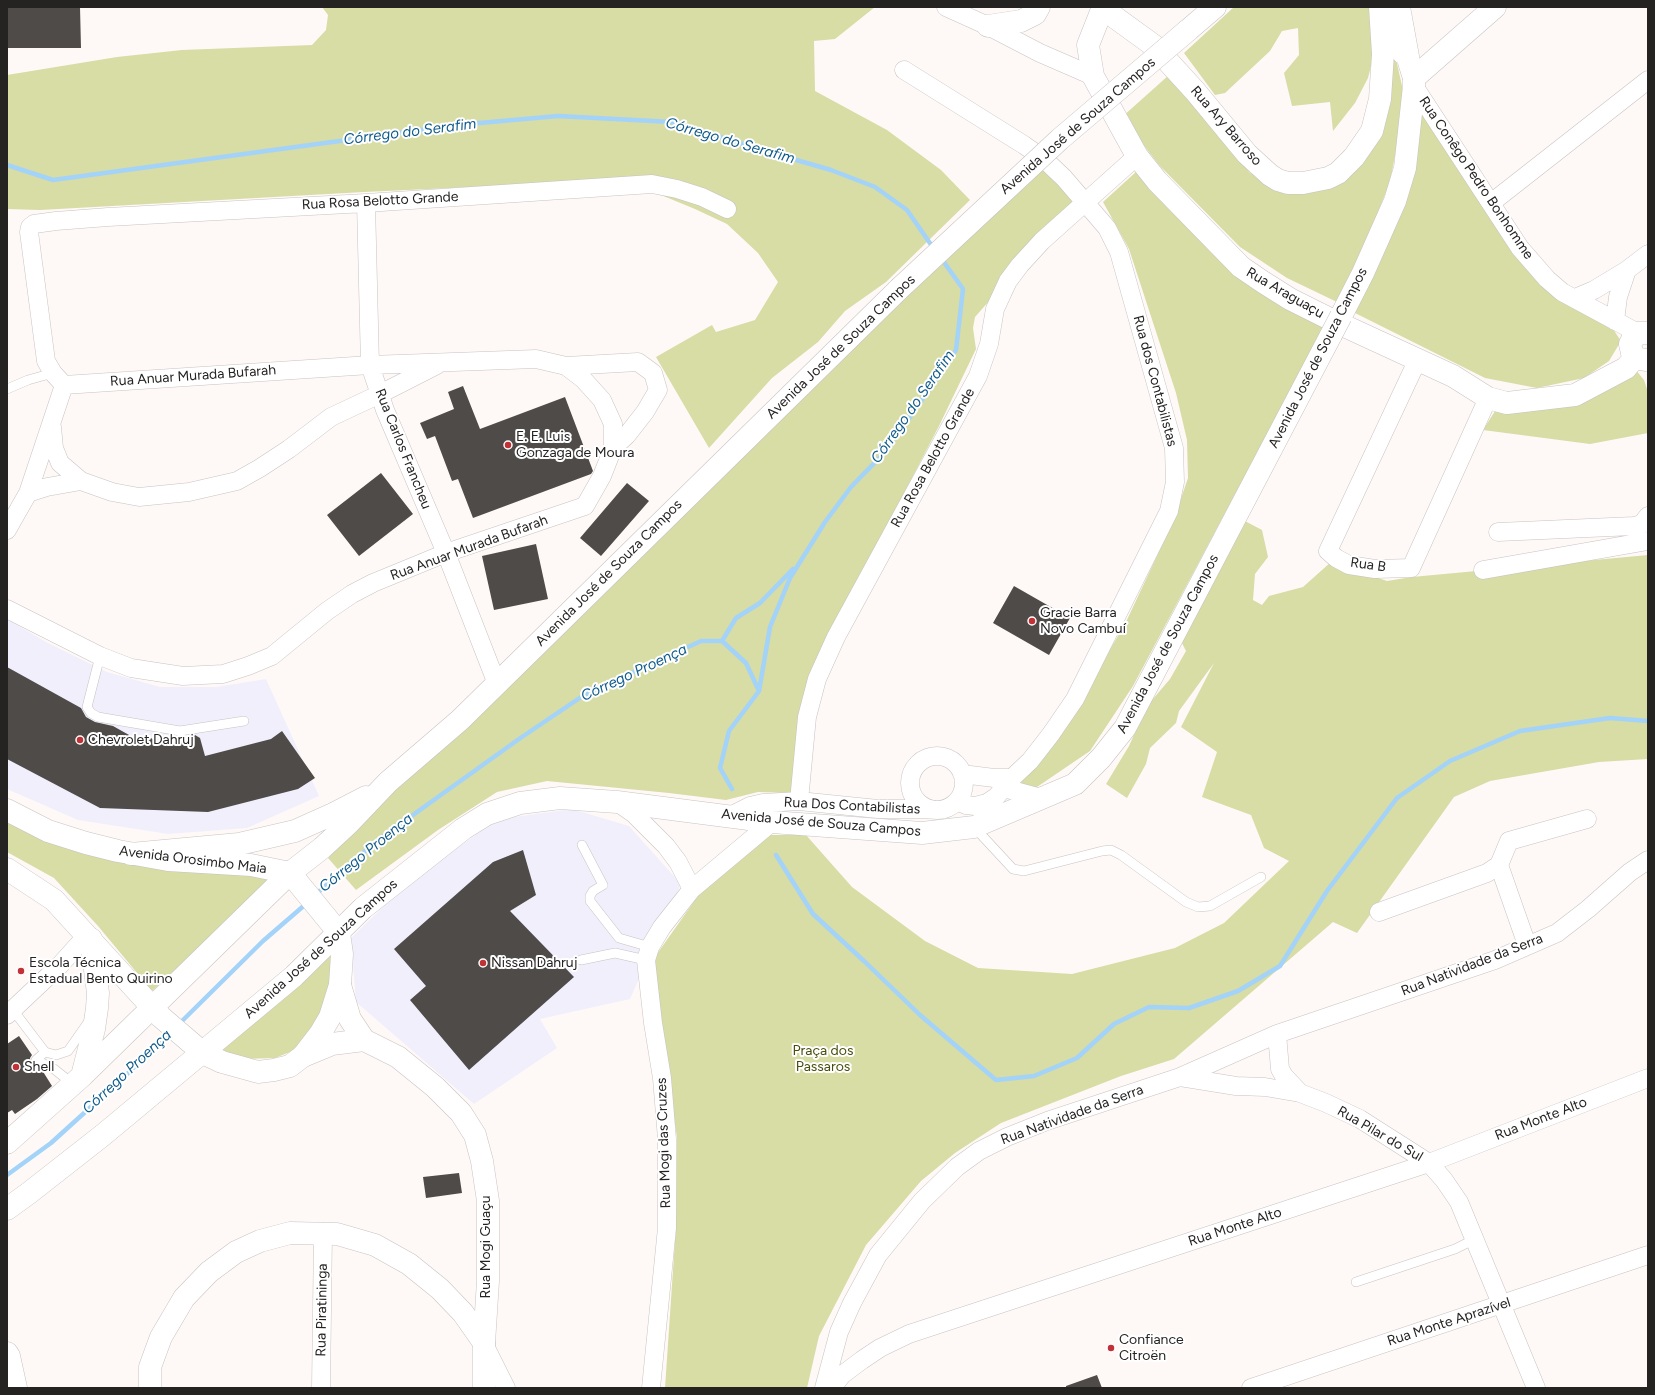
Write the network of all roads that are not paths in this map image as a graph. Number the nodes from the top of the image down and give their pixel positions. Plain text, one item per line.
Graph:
1 (946, 7) edge
2 (1039, 7) edge
3 (1102, 7) edge
4 (1215, 7) edge
5 (1399, 7) edge
6 (1495, 7) edge
7 (1381, 14) edge
8 (988, 26) junction
9 (904, 70) dead end
10 (1412, 75) junction
11 (1093, 76) junction
12 (1648, 80) edge
13 (1137, 156) junction
14 (1085, 202) junction
15 (366, 203) junction
16 (1492, 203) junction
17 (728, 209) dead end
18 (1648, 254) edge
19 (1627, 270) junction
20 (1575, 298) junction
21 (1615, 321) junction
22 (1643, 333) edge
23 (1641, 358) edge
24 (1418, 360) junction
25 (441, 363) junction
26 (370, 365) junction
27 (566, 366) junction
28 (58, 379) junction
29 (7, 389) edge
30 (380, 394) junction
31 (1488, 398) junction
32 (52, 424) junction
33 (613, 448) junction
34 (81, 481) junction
35 (28, 493) junction
36 (1648, 516) edge
37 (7, 530) edge
38 (1498, 532) dead end
39 (1648, 541) edge
40 (446, 553) junction
41 (1484, 570) dead end
42 (7, 609) edge
43 (100, 656) junction
44 (497, 684) junction
45 (244, 721) dead end
46 (962, 774) junction
47 (388, 782) junction
48 (1008, 783) junction
49 (914, 796) junction
50 (1041, 798) junction
51 (799, 801) junction
52 (957, 801) junction
53 (617, 802) junction
54 (878, 808) junction
55 (931, 809) junction
56 (7, 810) edge
57 (728, 817) junction
58 (1587, 819) dead end
59 (772, 822) junction
60 (974, 827) junction
61 (582, 845) dead end
62 (130, 854) junction
63 (1648, 860) edge
64 (1500, 865) junction
65 (7, 869) edge
66 (1261, 877) dead end
67 (295, 880) junction
68 (692, 889) junction
69 (1380, 912) dead end
70 (338, 933) junction
71 (89, 937) junction
72 (619, 938) junction
73 (1527, 945) junction
74 (615, 953) junction
75 (648, 954) junction
76 (581, 960) dead end
77 (340, 985) junction
78 (97, 1008) junction
79 (10, 1013) edge
80 (157, 1013) junction
81 (1277, 1034) junction
82 (364, 1040) junction
83 (198, 1049) junction
84 (45, 1052) junction
85 (1231, 1055) junction
86 (303, 1056) junction
87 (1180, 1077) junction
88 (1648, 1078) edge
89 (77, 1080) junction
90 (1236, 1086) junction
91 (1300, 1092) junction
92 (7, 1143) edge
93 (1429, 1163) junction
94 (7, 1209) edge
95 (323, 1232) junction
96 (1475, 1240) junction
97 (1648, 1255) edge
98 (1356, 1282) dead end
99 (1501, 1305) junction
100 (484, 1343) junction
101 (8, 1350) edge
102 (150, 1378) edge
103 (16, 1388) edge
104 (142, 1388) edge
105 (321, 1388) edge
106 (484, 1388) edge
107 (506, 1388) edge
108 (651, 1388) edge
109 (824, 1388) edge
110 (832, 1388) edge
111 (1251, 1388) edge
112 (1536, 1388) edge

1 - 8 street
2 - 8 main road
3 - 7 main road, Rua Ary Barroso
3 - 11 main road, Rua Araguaçu
4 - 44 main road, Avenida José de Souza Campos, bridge
5 - 10 main road, Avenida José de Souza Campos
6 - 10 main road
7 - 10 main road
8 - 11 street
9 - 14 street, Rua dos Contabilistas
10 - 16 street, Rua Conêgo Pedro Bonhomme
10 - 50 main road, Avenida José de Souza Campos
11 - 13 main road, Rua Araguaçu
12 - 16 street
13 - 14 street, Rua Rosa Belotto Grande
13 - 24 main road, Rua Araguaçu
14 - 48 street, Rua dos Contabilistas
14 - 51 street, Rua Rosa Belotto Grande
15 - 17 street, Rua Rosa Belotto Grande
15 - 26 street, Rua Carlos Francheu
15 - 28 street, Rua Rosa Belotto Grande
16 - 20 street, Rua Conêgo Pedro Bonhomme
18 - 19 street
19 - 20 street
19 - 21 street
20 - 21 street, Rua Conêgo Pedro Bonhomme
21 - 22 street, Rua Conêgo Pedro Bonhomme
22 - 23 main road
23 - 31 main road, Rua Araguaçu
24 - 31 main road, Rua Araguaçu
24 - 31 street, Rua B
25 - 26 street, Rua Anuar Murada Bufarah
25 - 27 street, Rua Anuar Murada Bufarah
25 - 30 street, Rua Anuar Murada Bufarah
26 - 28 street, Rua Anuar Murada Bufarah
26 - 30 street, Rua Carlos Francheu
27 - 33 street, Rua Anuar Murada Bufarah
27 - 33 street
28 - 29 lane
28 - 32 street
30 - 34 street, Rua Anuar Murada Bufarah
30 - 40 street, Rua Carlos Francheu
32 - 34 street
32 - 35 street
33 - 40 street, Rua Anuar Murada Bufarah
34 - 35 street
35 - 37 street
36 - 38 street
39 - 41 street
40 - 43 street, Rua Anuar Murada Bufarah
40 - 44 street, Rua Carlos Francheu
42 - 43 street, Rua Anuar Murada Bufarah
43 - 45 lane
44 - 47 main road, Avenida José de Souza Campos
46 - 48 street
46 - 49 street, Rua dos Contabilistas
46 - 52 street
47 - 62 main road
47 - 67 main road, Avenida José de Souza Campos
48 - 50 street
48 - 52 street, Rua dos Contabilistas
49 - 54 street, Rua dos Contabilistas
49 - 55 street, Rua dos Contabilistas
50 - 60 main road, Avenida José de Souza Campos
51 - 54 street, Rua Dos Contabilistas
51 - 57 street, Rua Dos Contabilistas
52 - 55 street, Rua dos Contabilistas
53 - 57 main road, Avenida José de Souza Campos
53 - 68 street
53 - 70 main road, Avenida José de Souza Campos
54 - 55 street, Rua Dos Contabilistas
56 - 62 main road, Avenida Orosimbo Maia
57 - 59 main road, Avenida José de Souza Campos
58 - 64 street
59 - 60 main road, Avenida José de Souza Campos
59 - 68 street
60 - 66 lane
61 - 72 lane
62 - 67 main road, Avenida Orosimbo Maia
63 - 73 street, Rua Natividade da Serra
64 - 69 street
64 - 73 street
65 - 71 main road
67 - 70 main road
67 - 80 main road, Avenida José de Souza Campos
68 - 75 street
70 - 77 main road
70 - 83 main road, Avenida José de Souza Campos
71 - 78 main road
71 - 79 street
71 - 80 main road
72 - 74 lane
72 - 75 lane
73 - 81 street, Rua Natividade da Serra
74 - 75 lane
74 - 76 lane
75 - 108 street, Rua Mogi das Cruzes
77 - 82 main road, Rua Mogi Guaçu
77 - 86 main road
78 - 84 lane
78 - 89 main road
79 - 84 lane
80 - 83 main road
80 - 89 main road, Avenida José de Souza Campos
81 - 85 street, Rua Natividade da Serra
81 - 91 street
82 - 86 main road
82 - 100 main road, Rua Mogi Guaçu
83 - 86 main road
83 - 94 main road, Avenida José de Souza Campos
84 - 89 lane
85 - 87 street, Rua Natividade da Serra
85 - 90 street
87 - 90 street, Rua Pilar do Sul
87 - 109 street, Rua Natividade da Serra
88 - 93 street, Rua Monte Alto
89 - 92 main road, Avenida José de Souza Campos
90 - 91 street, Rua Pilar do Sul
91 - 93 street, Rua Pilar do Sul
93 - 96 street, Rua Pilar do Sul
93 - 110 street, Rua Monte Alto
95 - 100 main road
95 - 102 main road
95 - 105 street, Rua Piratininga
96 - 98 lane
96 - 99 street, Rua Pilar do Sul
97 - 99 street, Rua Monte Aprazível
99 - 111 street, Rua Monte Aprazível
99 - 112 street, Rua Pilar do Sul
100 - 106 main road, Rua Mogi Guaçu
100 - 107 street
101 - 103 main road
102 - 104 street

